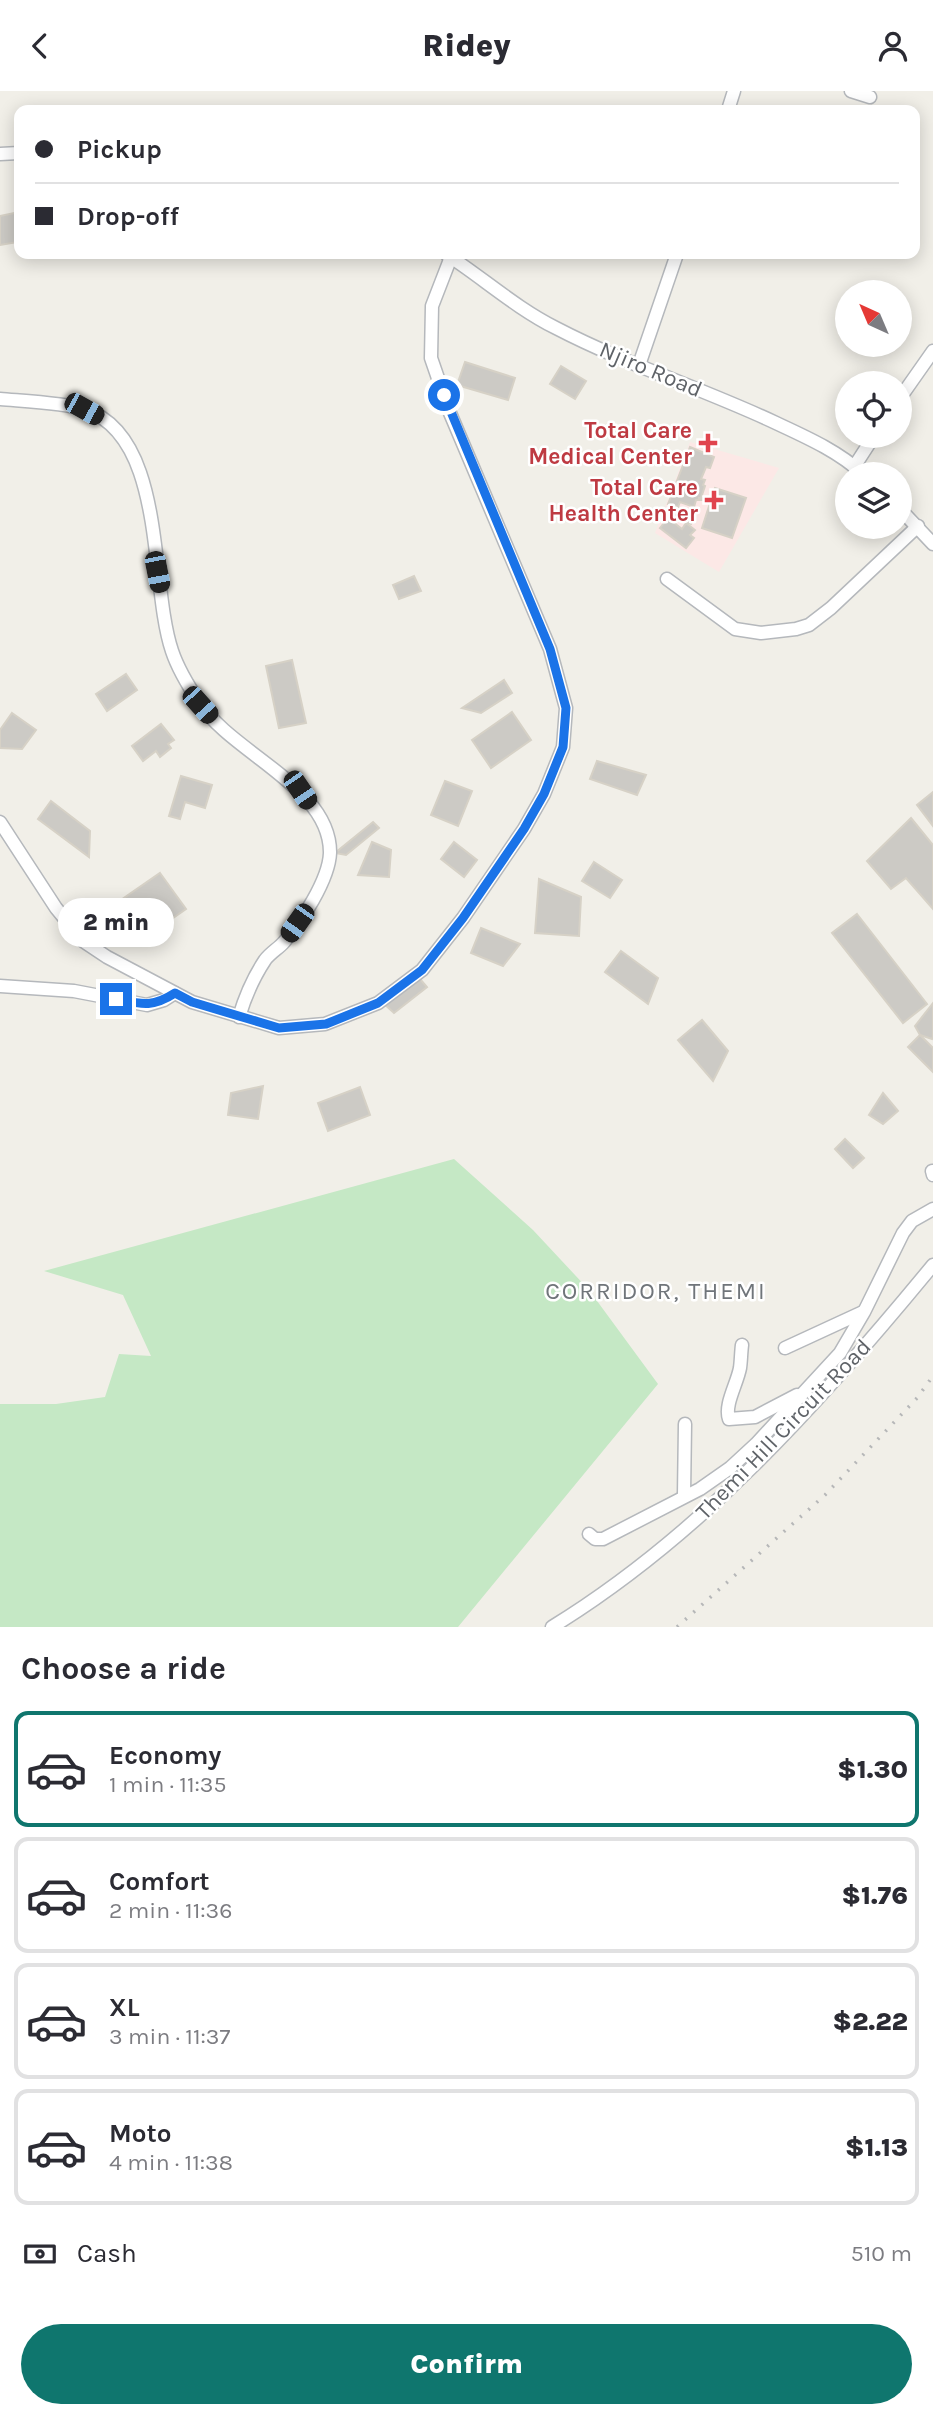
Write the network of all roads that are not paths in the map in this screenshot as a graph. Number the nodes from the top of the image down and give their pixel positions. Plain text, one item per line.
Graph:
1 (851, 91) edge
2 (870, 97) dead end
3 (447, 259) edge
4 (453, 259) edge
5 (675, 259) edge
6 (933, 351) edge
7 (639, 365) junction
8 (912, 381) edge
9 (0, 400) edge
10 (846, 462) edge
11 (912, 520) edge
12 (918, 526) junction
13 (933, 544) edge
14 (667, 579) dead end
15 (0, 822) edge
16 (0, 985) edge
17 (175, 993) junction
18 (239, 1017) junction
19 (933, 1209) edge
20 (933, 1265) edge
21 (864, 1312) junction
22 (742, 1345) dead end
23 (785, 1348) dead end
24 (807, 1390) junction
25 (685, 1423) dead end
26 (684, 1495) junction
27 (589, 1534) dead end
28 (552, 1627) edge

1 - 2 street
3 - 18 street
4 - 7 street, Njiro Road
5 - 7 street
6 - 8 street
7 - 10 street, Njiro Road
9 - 18 street
11 - 12 street
12 - 13 street
12 - 14 street
15 - 17 street
16 - 17 street
17 - 18 street
19 - 21 street
20 - 28 street, Themi Hill Circuit Road
21 - 23 street
21 - 24 street
22 - 24 street
24 - 26 street
25 - 26 street
26 - 27 street

